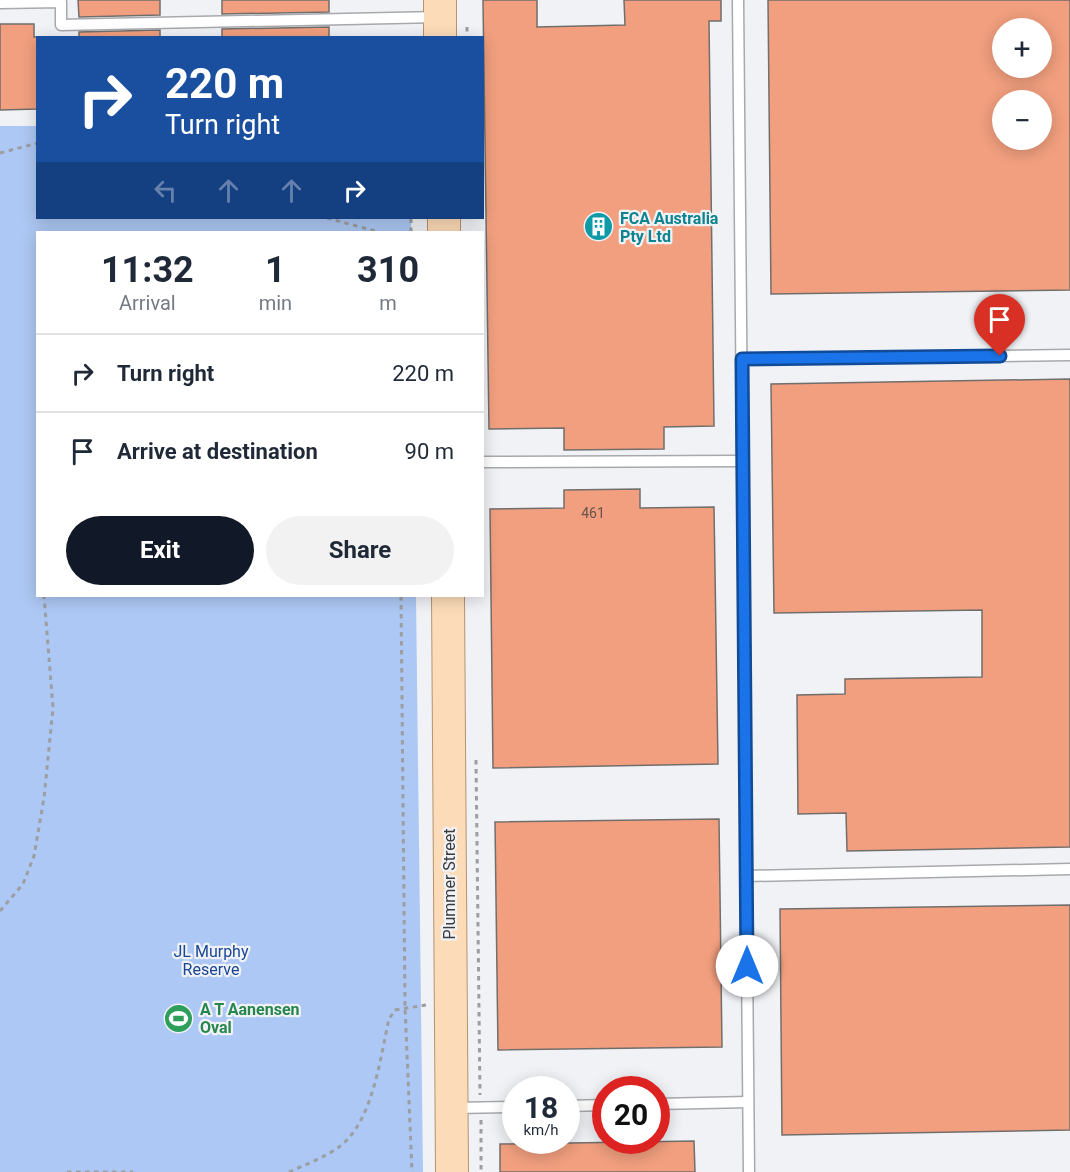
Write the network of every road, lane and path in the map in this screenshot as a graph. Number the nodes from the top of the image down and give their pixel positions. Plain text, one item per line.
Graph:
1 (738, 0) edge
2 (0, 3) edge
3 (440, 18) edge
4 (36, 144) edge
5 (0, 153) edge
6 (331, 219) edge
7 (375, 231) edge
8 (1070, 355) edge
9 (742, 359) junction
10 (742, 461) junction
11 (488, 462) edge
12 (44, 597) edge
13 (401, 597) edge
14 (448, 597) edge
15 (476, 759) dead end
16 (1070, 869) edge
17 (746, 876) junction
18 (0, 911) edge
19 (465, 1004) junction
20 (405, 1006) junction
21 (748, 1102) junction
22 (670, 1104) edge
23 (502, 1107) edge
24 (466, 1108) junction
25 (67, 1172) edge
26 (133, 1172) edge
27 (289, 1172) edge
28 (412, 1172) edge
29 (452, 1172) edge
30 (481, 1172) edge
31 (749, 1172) edge

1 - 9 lane
2 - 3 lane
4 - 5 path
6 - 7 path
8 - 9 lane
9 - 10 lane
10 - 11 lane
10 - 17 lane
12 - 18 path
13 - 20 path
14 - 19 main road, Plummer Street
15 - 19 path
16 - 17 lane
17 - 21 lane
19 - 20 path
19 - 24 main road, Plummer Street
19 - 24 path
20 - 27 path
20 - 28 path
21 - 22 lane
21 - 31 lane
23 - 24 lane
24 - 29 main road, Plummer Street
24 - 30 path
25 - 26 path

